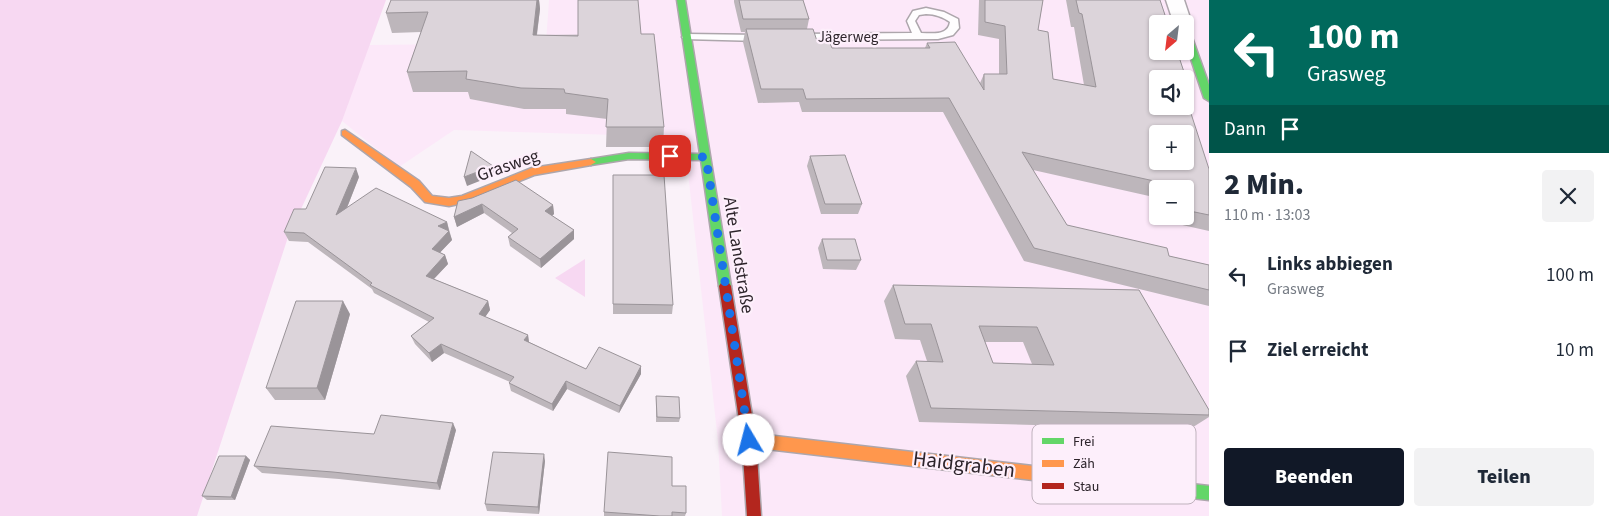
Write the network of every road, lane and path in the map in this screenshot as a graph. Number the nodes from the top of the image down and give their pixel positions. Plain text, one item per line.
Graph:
1 (681, 0) edge
2 (1175, 0) edge
3 (1180, 15) edge
4 (687, 37) junction
5 (918, 37) junction
6 (775, 38) edge
7 (794, 38) edge
8 (1194, 55) edge
9 (1209, 98) edge
10 (345, 132) dead end
11 (706, 157) junction
12 (749, 440) junction
13 (1032, 473) edge
14 (1196, 492) edge
15 (1209, 493) edge
16 (754, 516) edge

1 - 4 street, Alte Landstraße
2 - 3 street
4 - 6 lane
4 - 11 street, Alte Landstraße
5 - 5 lane, Jägerweg
5 - 7 lane, Jägerweg
8 - 9 street
10 - 11 street, Grasweg
11 - 12 street, Alte Landstraße
12 - 13 street, Haidgraben
12 - 16 street, Alte Landstraße
14 - 15 street, Haidgraben

